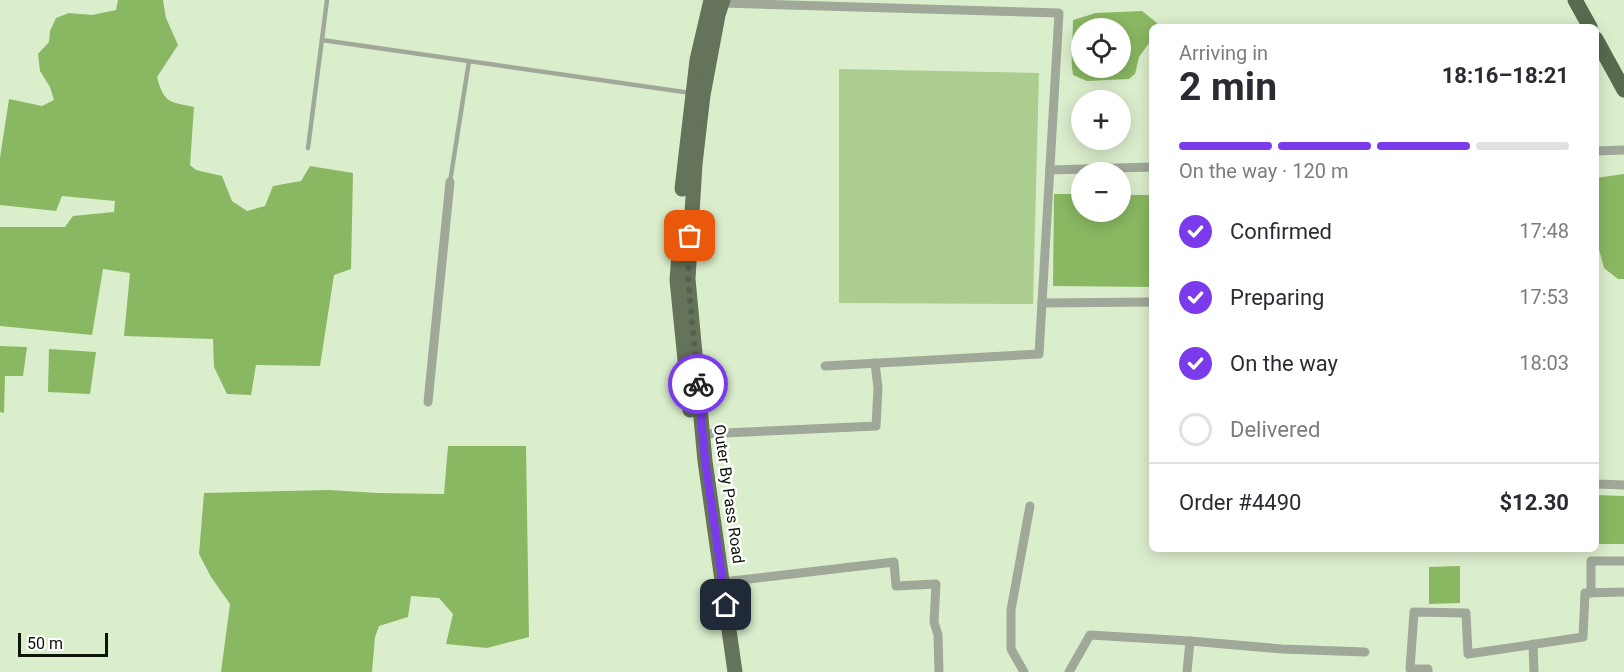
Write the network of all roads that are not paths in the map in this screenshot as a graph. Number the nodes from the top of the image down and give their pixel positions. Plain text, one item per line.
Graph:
1 (327, 0) edge
2 (1575, 0) edge
3 (719, 1) edge
4 (1588, 24) edge
5 (322, 40) junction
6 (1599, 44) edge
7 (469, 61) junction
8 (1624, 90) edge
9 (692, 94) junction
10 (308, 148) dead end
11 (1624, 150) edge
12 (1599, 151) edge
13 (1149, 167) edge
14 (1050, 170) junction
15 (450, 182) joint
16 (1149, 302) edge
17 (1042, 303) junction
18 (875, 363) junction
19 (825, 366) dead end
20 (428, 402) dead end
21 (702, 434) junction
22 (1599, 484) edge
23 (1624, 485) edge
24 (1030, 506) dead end
25 (1624, 561) edge
26 (723, 582) junction
27 (1591, 592) junction
28 (1624, 592) edge
29 (1190, 641) junction
30 (1533, 644) junction
31 (1365, 652) dead end
32 (725, 672) edge
33 (735, 672) edge
34 (939, 672) edge
35 (1024, 672) edge
36 (1069, 672) edge
37 (1187, 672) edge
38 (1428, 672) edge
39 (1534, 672) edge

1 - 5 lane
2 - 4 highway
3 - 9 main road, Outer By Pass Road
3 - 14 street
3 - 21 main road, Outer By Pass Road
5 - 7 lane
5 - 10 lane
6 - 8 highway
7 - 9 lane
7 - 15 lane
9 - 32 main road, Outer By Pass Road
11 - 12 street
13 - 14 street
14 - 17 street
15 - 20 street
16 - 17 street
17 - 18 street
18 - 19 street
18 - 21 street
21 - 26 main road, Outer By Pass Road
22 - 23 street
24 - 35 street
25 - 27 street
26 - 33 main road, Outer By Pass Road
26 - 34 street
27 - 28 street
27 - 30 street
29 - 31 street
29 - 36 street
29 - 37 street
30 - 38 street
30 - 39 street

